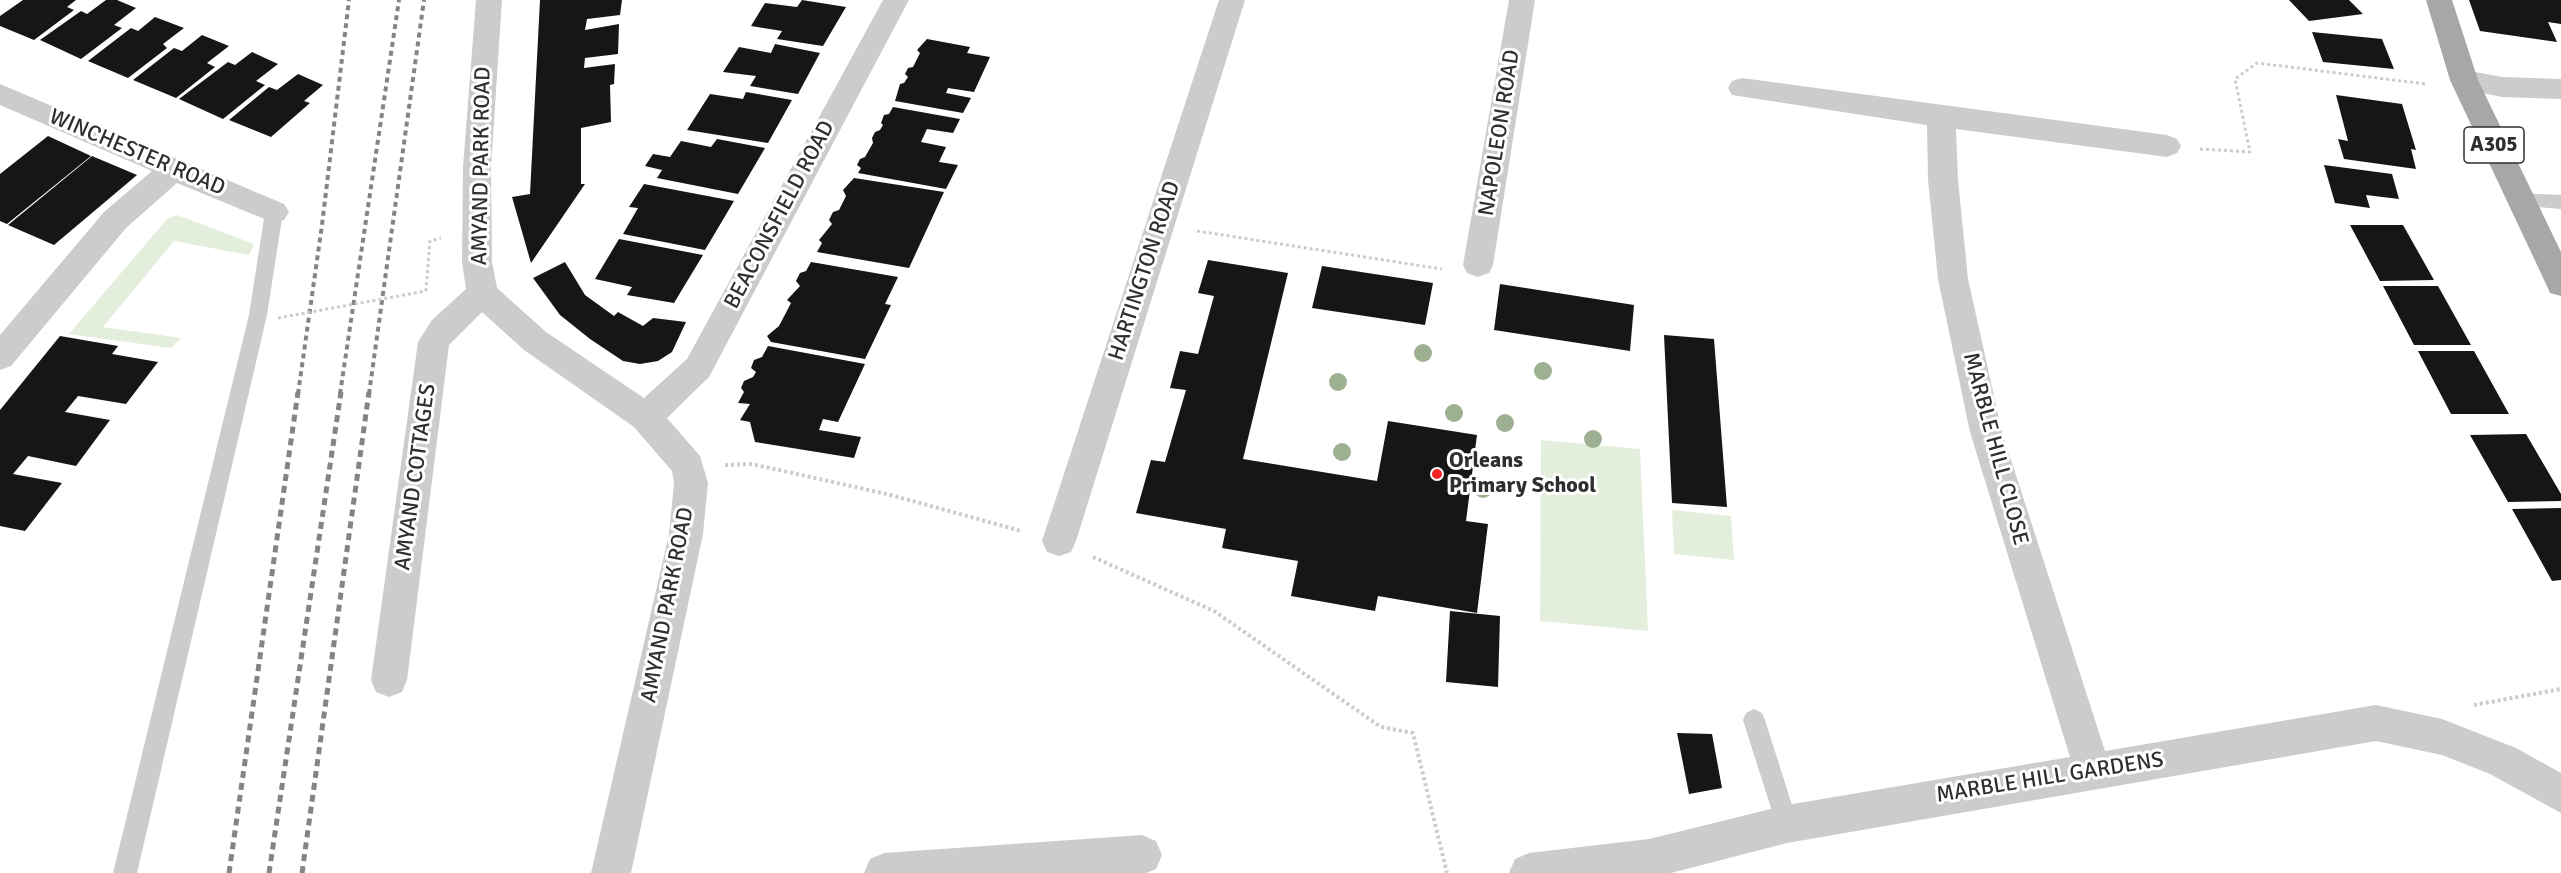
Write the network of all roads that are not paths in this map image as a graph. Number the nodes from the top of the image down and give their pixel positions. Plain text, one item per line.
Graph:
1 (489, 0) edge
2 (896, 0) edge
3 (1232, 0) edge
4 (1522, 0) edge
5 (2439, 0) edge
6 (2466, 84) junction
7 (1742, 88) dead end
8 (2561, 89) edge
9 (0, 94) edge
10 (1941, 117) junction
11 (2167, 146) road end
12 (174, 170) junction
13 (2519, 200) junction
14 (2561, 202) edge
15 (274, 212) joint
16 (1478, 265) road end
17 (2561, 284) edge
18 (482, 293) junction
19 (0, 357) edge
20 (646, 417) junction
21 (1059, 541) road end
22 (389, 680) dead end
23 (1754, 720) dead end
24 (2093, 771) junction
25 (2561, 794) edge
26 (1787, 824) junction
27 (1142, 855) dead end
28 (124, 873) edge
29 (611, 873) edge
30 (884, 873) edge
31 (1528, 873) edge

1 - 18 street, AMYAND PARK ROAD
2 - 20 street, BEACONSFIELD ROAD
3 - 21 street, HARTINGTON ROAD
4 - 16 street, NAPOLEON ROAD
5 - 6 main road, A305
6 - 8 street
6 - 13 main road, A305
7 - 10 street
9 - 12 street, WINCHESTER ROAD
10 - 11 street
10 - 24 street, MARBLE HILL CLOSE
12 - 15 street, WINCHESTER ROAD
12 - 19 street
13 - 14 lane
13 - 17 main road, A305
15 - 28 lane
18 - 20 street, AMYAND PARK ROAD
18 - 22 street, AMYAND COTTAGES
20 - 29 street, AMYAND PARK ROAD
23 - 26 lane
24 - 25 street, MARBLE HILL GARDENS
24 - 26 street, MARBLE HILL GARDENS
26 - 31 street, MARBLE HILL GARDENS
27 - 30 street

